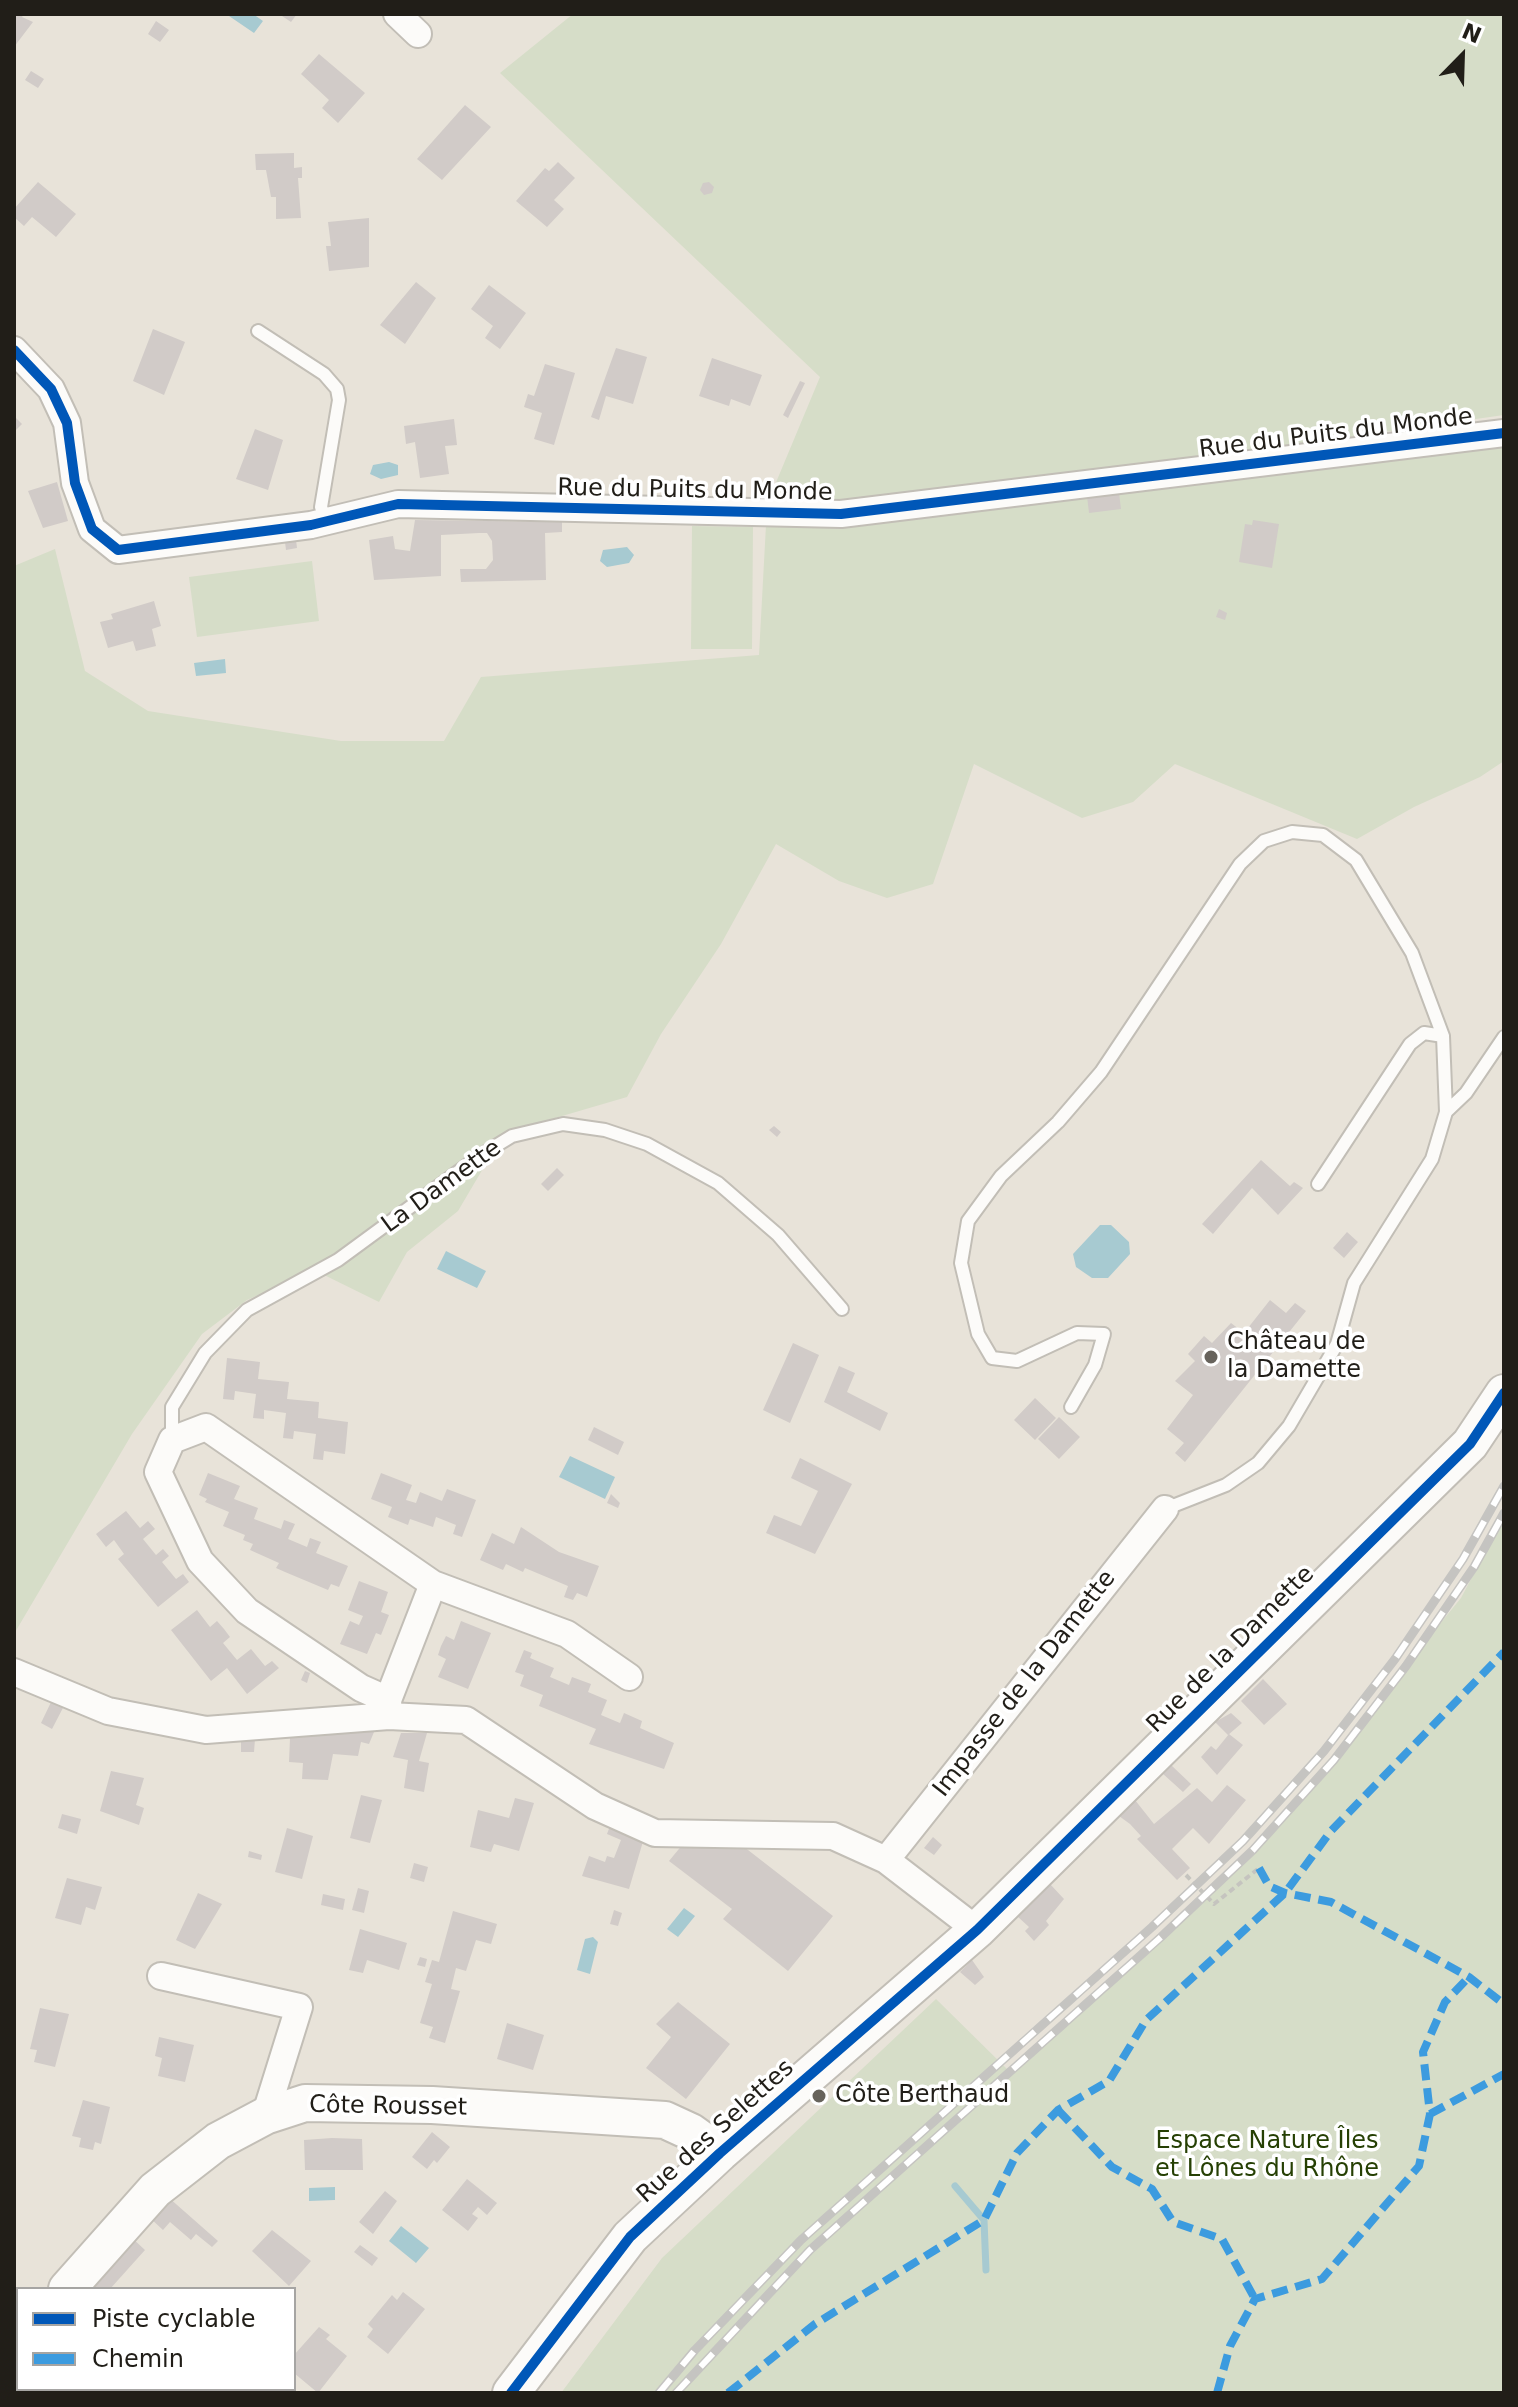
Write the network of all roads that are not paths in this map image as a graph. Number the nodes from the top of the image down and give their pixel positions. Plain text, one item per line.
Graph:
1 (397, 14) edge
2 (418, 34) dead end
3 (258, 331) dead end
4 (14, 350) edge
5 (1504, 433) edge
6 (326, 521) junction
7 (1443, 1036) junction
8 (1504, 1037) edge
9 (1446, 1112) junction
10 (1318, 1184) dead end
11 (842, 1309) dead end
12 (1504, 1393) edge
13 (1071, 1407) dead end
14 (172, 1440) junction
15 (1165, 1509) joint
16 (433, 1584) junction
17 (14, 1672) edge
18 (629, 1677) dead end
19 (388, 1708) junction
20 (886, 1860) junction
21 (977, 1930) junction
22 (161, 1976) dead end
23 (265, 2116) junction
24 (720, 2153) junction
25 (69, 2287) edge
26 (511, 2393) edge

1 - 2 street
3 - 6 lane
4 - 6 street, Rue du Puits du Monde
5 - 6 street, Rue du Puits du Monde
7 - 9 lane
7 - 10 lane
7 - 13 lane
8 - 9 lane
9 - 15 lane
11 - 14 lane, La Damette
12 - 21 main road, Rue de la Damette
14 - 16 street
14 - 19 street, La Damette
15 - 20 street, Impasse de la Damette
16 - 18 street
16 - 19 street
17 - 19 street
19 - 20 street
20 - 21 street
21 - 24 main road, Rue des Selettes
22 - 23 street
23 - 24 main road, Côte Rousset
23 - 25 main road, Côte Rousset
24 - 26 main road, Rue des Selettes

